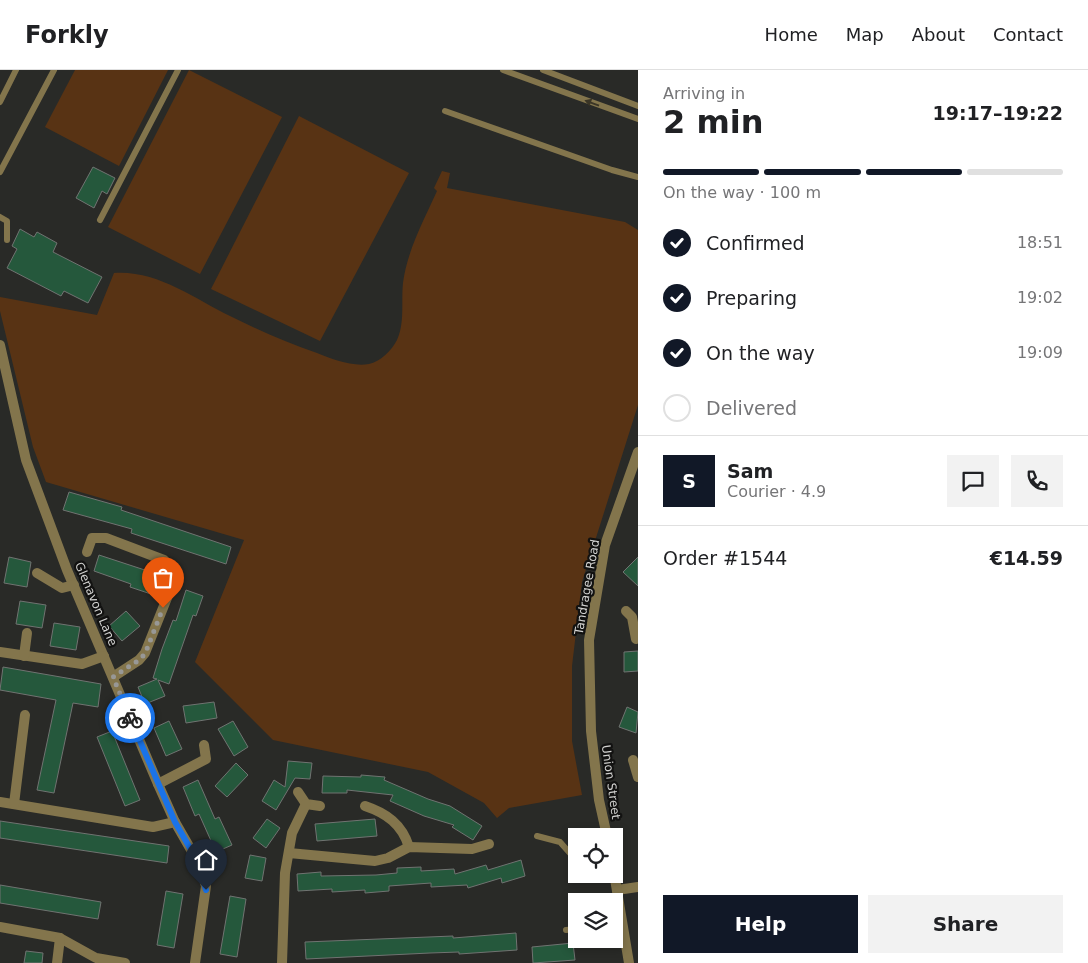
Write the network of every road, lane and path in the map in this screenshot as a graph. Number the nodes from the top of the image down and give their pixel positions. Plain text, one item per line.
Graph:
1 (16, 70) edge
2 (54, 70) edge
3 (178, 70) edge
4 (502, 70) edge
5 (544, 70) edge
6 (0, 102) edge
7 (638, 106) edge
8 (445, 111) dead end
9 (638, 119) edge
10 (0, 172) edge
11 (638, 177) edge
12 (0, 217) edge
13 (100, 220) dead end
14 (7, 240) dead end
15 (0, 345) edge
16 (638, 452) edge
17 (87, 552) dead end
18 (37, 573) dead end
19 (74, 585) junction
20 (626, 611) dead end
21 (636, 626) edge
22 (27, 634) dead end
23 (636, 639) dead end
24 (0, 652) edge
25 (24, 656) junction
26 (104, 656) junction
27 (113, 677) junction
28 (25, 715) dead end
29 (591, 731) joint
30 (204, 745) dead end
31 (633, 760) dead end
32 (638, 777) edge
33 (158, 784) junction
34 (298, 792) dead end
35 (0, 802) edge
36 (14, 804) junction
37 (306, 804) junction
38 (320, 806) dead end
39 (364, 806) dead end
40 (175, 822) junction
41 (604, 828) edge
42 (537, 836) dead end
43 (489, 844) dead end
44 (409, 846) junction
45 (568, 851) edge
46 (289, 853) junction
47 (616, 883) edge
48 (638, 886) edge
49 (617, 890) junction
50 (617, 893) edge
51 (0, 927) edge
52 (60, 938) junction
53 (623, 943) edge
54 (57, 963) edge
55 (125, 963) edge
56 (196, 963) edge
57 (282, 963) edge
58 (629, 963) edge

1 - 6 lane
2 - 10 lane
3 - 13 lane
9 -> 4 lane
5 - 7 lane
8 - 11 lane
12 - 14 lane
15 - 19 street, Glenavon Lane
16 - 29 street, Tandragee Road
17 - 27 street
18 - 19 street
19 - 26 street, Glenavon Lane
20 - 21 street
21 - 23 street
22 - 25 street
24 - 25 street
25 - 26 street
26 - 27 street, Glenavon Lane
27 - 33 street, Glenavon Lane
28 - 36 street
29 - 41 street, Union Street
30 - 33 street
31 - 32 street
33 - 40 street, Glenavon Lane
34 - 37 street
35 - 36 street
36 - 40 street
37 - 38 street
37 - 46 street
39 - 44 street
40 - 56 street, Glenavon Lane
42 - 45 lane
43 - 44 street
44 - 46 street
46 - 57 street
47 - 49 street
48 - 49 street
49 - 50 street
51 - 52 street
52 - 54 street
52 - 55 street
53 - 58 street

